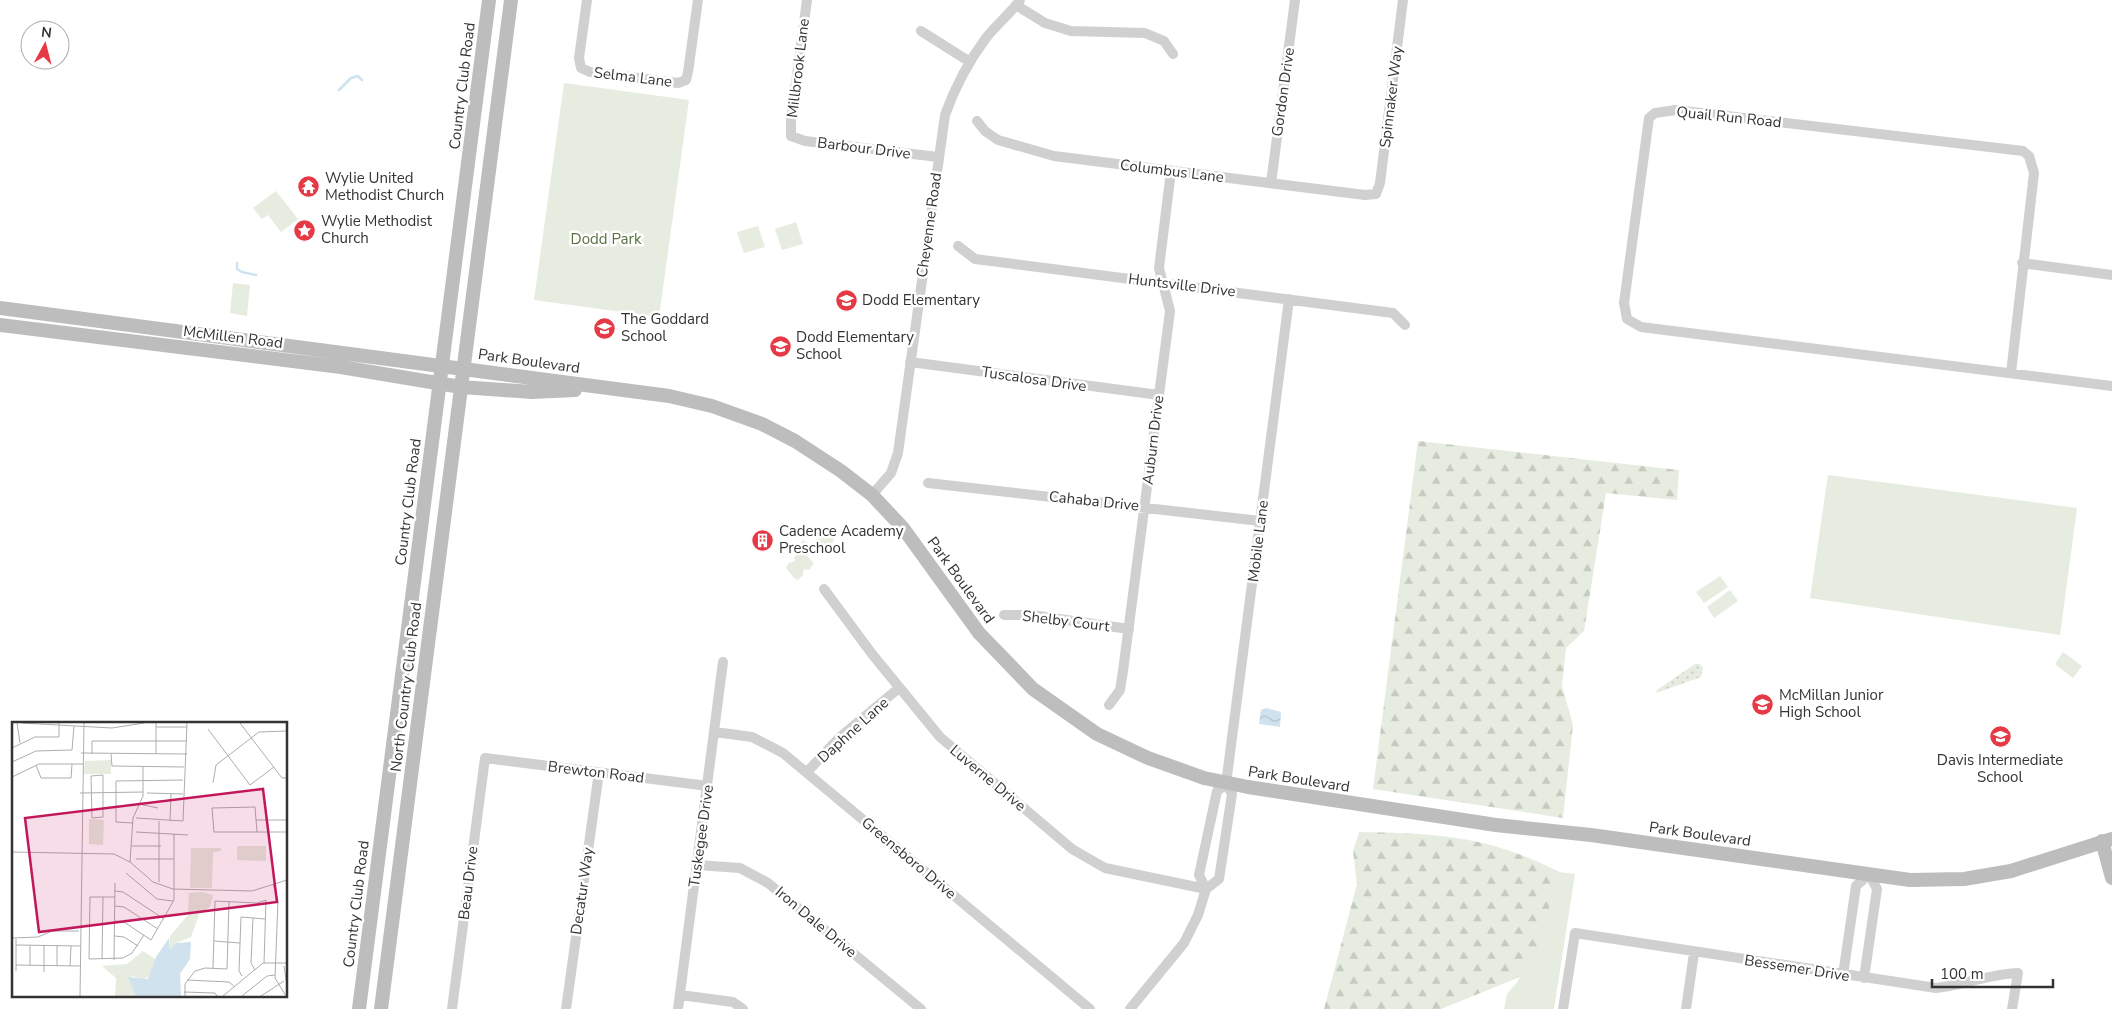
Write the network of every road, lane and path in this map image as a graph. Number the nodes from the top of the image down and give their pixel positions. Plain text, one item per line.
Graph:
1 (489, 0) edge
2 (511, 0) edge
3 (587, 0) edge
4 (698, 0) edge
5 (807, 0) edge
6 (1295, 0) edge
7 (1403, 0) edge
8 (1018, 3) edge
9 (921, 31) dead end
10 (1173, 54) dead end
11 (970, 62) junction
12 (977, 121) dead end
13 (791, 136) joint
14 (471, 147) junction
15 (492, 150) junction
16 (938, 157) junction
17 (1170, 171) junction
18 (1271, 183) junction
19 (1376, 194) joint
20 (958, 246) dead end
21 (2022, 263) junction
22 (2112, 275) edge
23 (1163, 282) junction
24 (1289, 299) junction
25 (0, 308) edge
26 (0, 325) edge
27 (1405, 325) dead end
28 (910, 362) junction
29 (442, 365) junction
30 (463, 368) junction
31 (2010, 373) junction
32 (440, 385) junction
33 (2112, 386) edge
34 (461, 387) junction
35 (611, 388) junction
36 (1159, 395) junction
37 (928, 483) dead end
38 (872, 495) junction
39 (1144, 507) junction
40 (1260, 521) junction
41 (824, 589) dead end
42 (1004, 615) dead end
43 (1129, 629) junction
44 (724, 662) dead end
45 (900, 688) junction
46 (1109, 705) dead end
47 (715, 732) junction
48 (484, 758) joint
49 (599, 772) junction
50 (807, 772) junction
51 (1226, 784) junction
52 (708, 786) junction
53 (2107, 840) edge
54 (379, 853) junction
55 (400, 856) junction
56 (697, 865) junction
57 (1869, 874) junction
58 (2112, 878) edge
59 (1206, 889) junction
60 (1694, 953) junction
61 (1843, 975) junction
62 (1864, 978) junction
63 (680, 995) junction
64 (359, 1009) edge
65 (381, 1009) edge
66 (452, 1009) edge
67 (566, 1009) edge
68 (678, 1009) edge
69 (744, 1009) edge
70 (921, 1009) edge
71 (1090, 1009) edge
72 (1130, 1009) edge
73 (1563, 1009) edge
74 (1686, 1009) edge
75 (2012, 1009) edge

1 - 14 main road, Country Club Road
2 - 15 main road
3 - 4 street, Selma Lane
5 - 13 street, Millbrook Lane
6 - 18 street, Gordon Drive
7 - 19 street, Spinnaker Way
8 - 10 street
8 - 11 street, Cheyenne Road
9 - 11 street
11 - 16 street, Cheyenne Road
12 - 17 street, Columbus Lane
13 - 16 street, Barbour Drive
14 - 15 main road
14 - 29 main road, Country Club Road
15 - 30 main road
16 - 28 street, Cheyenne Road
17 - 18 street, Columbus Lane
17 - 23 street, Auburn Drive
18 - 19 street, Columbus Lane
20 - 23 street, Huntsville Drive
21 - 22 street
21 - 31 street, Quail Run Road
21 - 31 street, Quail Run Road
23 - 24 street, Huntsville Drive
23 - 36 street, Auburn Drive
24 - 27 street, Huntsville Drive
24 - 40 street, Mobile Lane
25 - 29 main road, McMillen Road
26 - 32 main road, McMillen Road
28 - 36 street, Tuscalosa Drive
28 - 38 street, Cheyenne Road
29 - 30 main road, Park Boulevard
29 - 32 main road, Country Club Road
30 - 34 main road, North Country Club Road
30 - 35 main road, Park Boulevard
31 - 33 street, Quail Run Road
32 - 34 main road, McMillen Road
32 - 54 main road, Country Club Road
34 - 35 main road, Park Boulevard
34 - 55 main road, North Country Club Road
35 - 38 main road, Park Boulevard
36 - 39 street, Auburn Drive
37 - 39 street, Cahaba Drive
38 - 51 main road, Park Boulevard
39 - 40 street, Cahaba Drive
39 - 43 street, Auburn Drive
40 - 51 street, Mobile Lane
41 - 45 street, Luverne Drive
42 - 43 street, Shelby Court
43 - 46 street, Auburn Drive
44 - 47 street, Tuskegee Drive
45 - 50 street, Daphne Lane
45 - 59 street, Luverne Drive
47 - 50 street, Greensboro Drive
47 - 52 street, Tuskegee Drive
48 - 49 street, Brewton Road
48 - 66 street, Beau Drive
49 - 52 street, Brewton Road
49 - 67 street, Decatur Way
50 - 71 street, Greensboro Drive
51 - 57 main road, Park Boulevard
51 - 59 street
51 - 59 street
52 - 56 street, Tuskegee Drive
53 - 57 main road, Park Boulevard
53 - 58 main road
54 - 55 main road
54 - 64 main road, Country Club Road
55 - 65 main road, North Country Club Road
56 - 63 street, Tuskegee Drive
56 - 70 street, Iron Dale Drive
57 - 61 street
57 - 62 street
59 - 72 street
60 - 61 street, Bessemer Drive
60 - 73 street, Bessemer Drive
60 - 74 street
61 - 62 street, Bessemer Drive
62 - 75 street, Bessemer Drive
63 - 68 street, Tuskegee Drive
63 - 69 street

